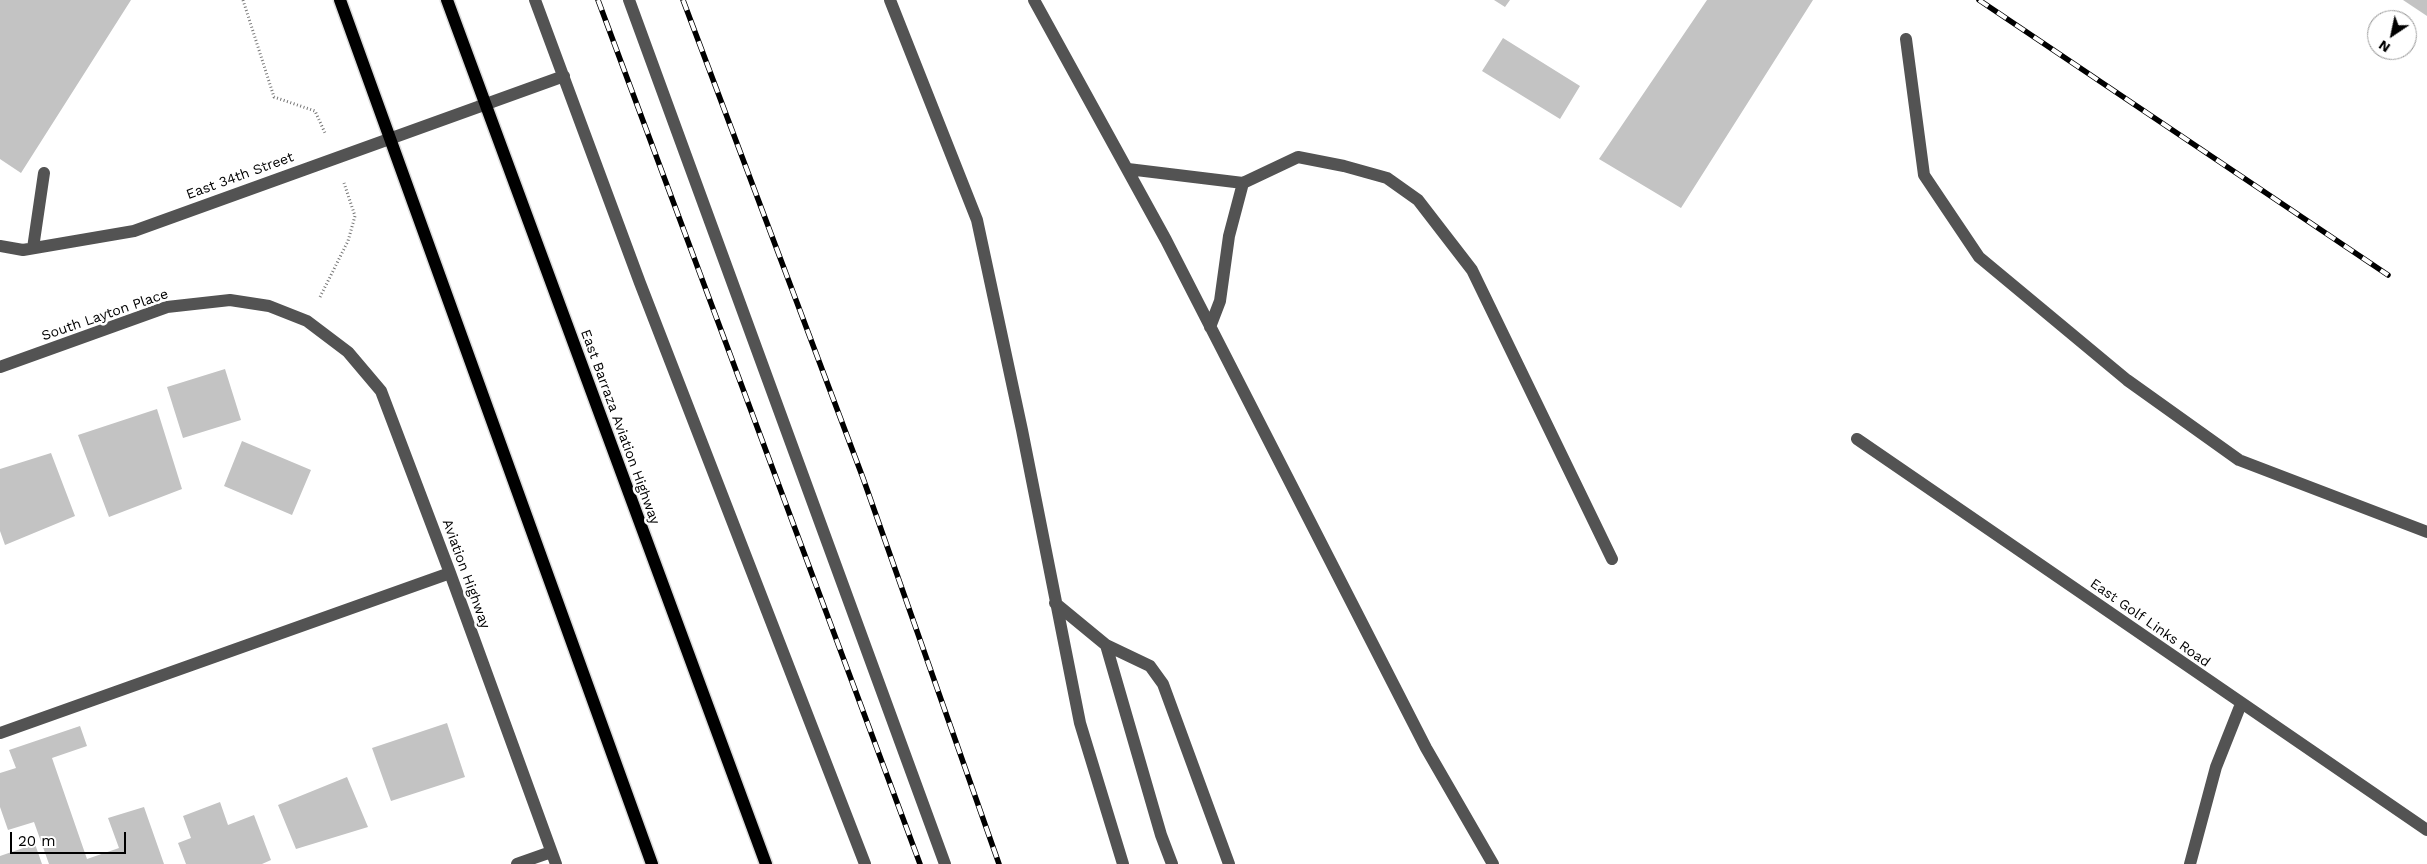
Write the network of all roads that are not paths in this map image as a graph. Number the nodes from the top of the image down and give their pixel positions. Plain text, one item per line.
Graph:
1 (340, 0) edge
2 (447, 0) edge
3 (535, 0) edge
4 (629, 0) edge
5 (890, 0) edge
6 (1034, 0) edge
7 (1906, 39) dead end
8 (564, 76) junction
9 (484, 105) junction
10 (389, 139) junction
11 (1128, 169) junction
12 (44, 173) dead end
13 (1243, 182) junction
14 (0, 246) edge
15 (34, 248) junction
16 (307, 321) joint
17 (1210, 327) junction
18 (0, 367) edge
19 (1857, 439) dead end
20 (2427, 532) edge
21 (1612, 559) dead end
22 (450, 573) junction
23 (1055, 603) junction
24 (1106, 645) junction
25 (2241, 704) junction
26 (0, 733) edge
27 (2427, 830) edge
28 (553, 858) edge
29 (517, 864) edge
30 (652, 864) edge
31 (766, 864) edge
32 (865, 864) edge
33 (945, 864) edge
34 (1123, 864) edge
35 (1172, 864) edge
36 (1229, 864) edge
37 (1493, 864) edge
38 (2190, 864) edge

1 - 10 main road
2 - 9 main road, East Barraza Aviation Highway
3 - 8 street
4 - 33 street
5 - 23 street
6 - 11 street
7 - 20 street
8 - 9 street, East 34th Street
8 - 32 street
9 - 10 street, East 34th Street
9 - 31 main road, East Barraza Aviation Highway
10 - 15 street, East 34th Street
10 - 30 main road
11 - 13 street
11 - 17 street
12 - 15 street
13 - 17 street
13 - 21 street
14 - 15 street, East 34th Street
16 - 18 street, South Layton Place
16 - 22 street, Aviation Highway
17 - 37 street
19 - 25 street, East Golf Links Road
22 - 26 street
22 - 28 street, Aviation Highway
23 - 24 street
23 - 34 street
24 - 35 street
24 - 36 street
25 - 27 street, East Golf Links Road
25 - 38 street
28 - 29 street

